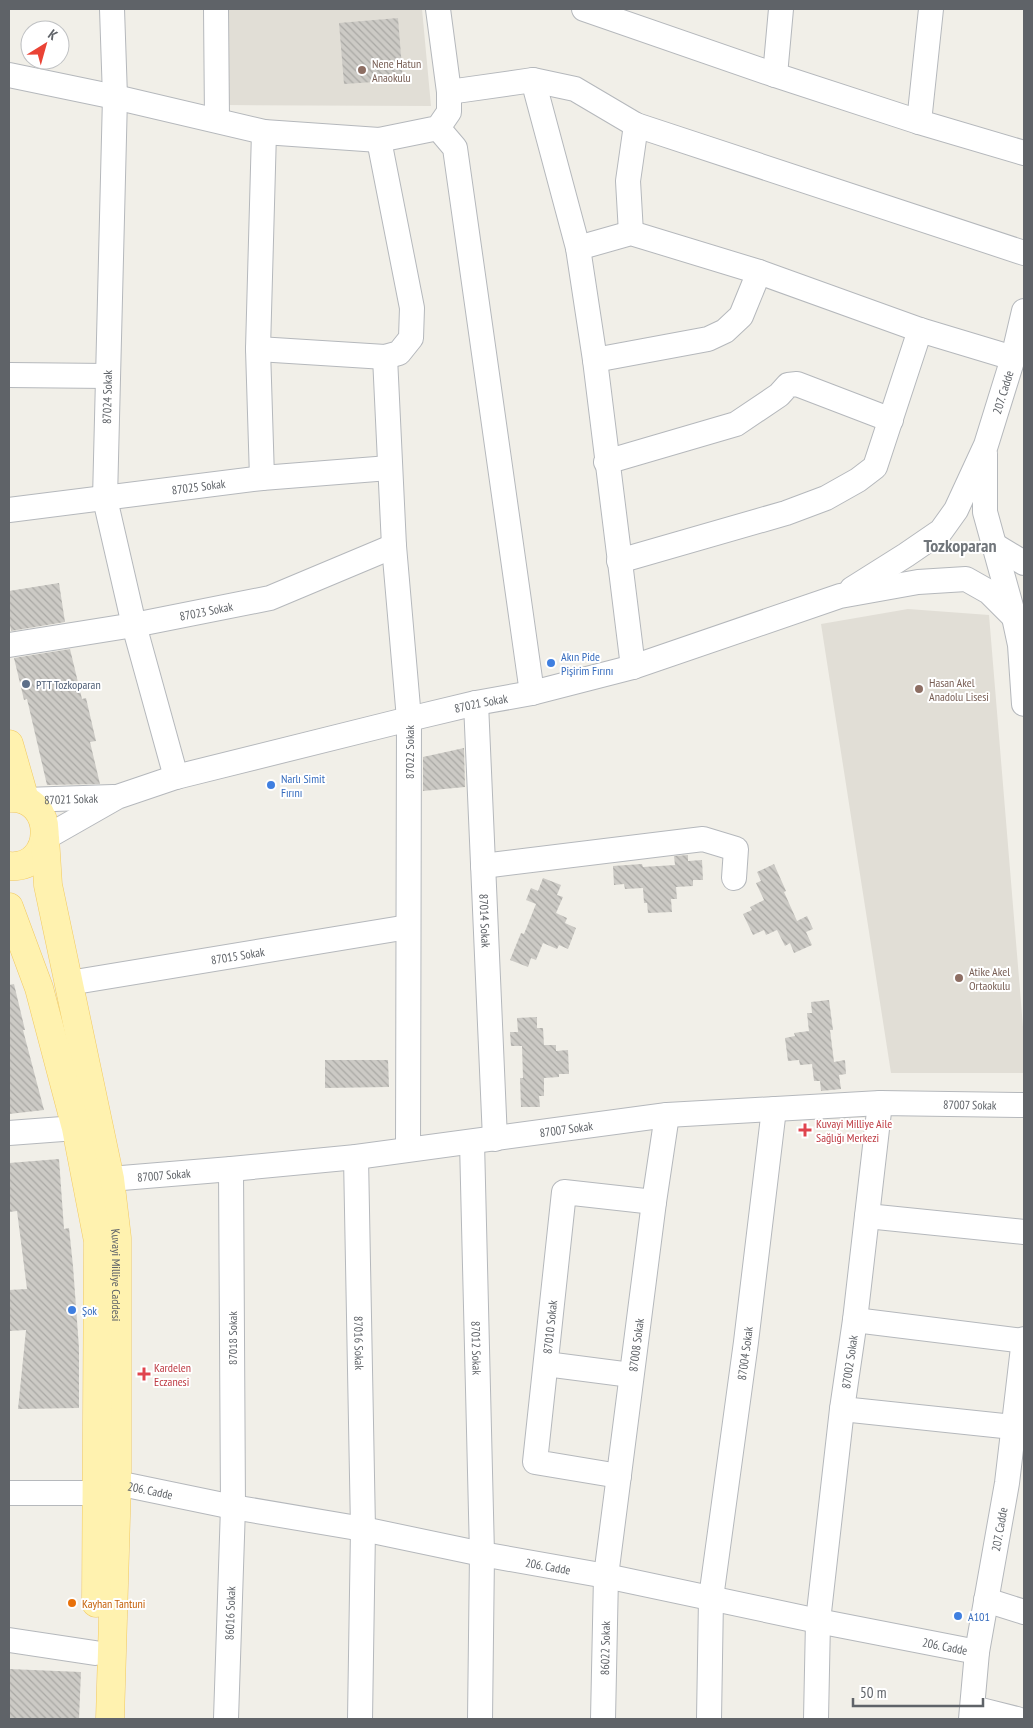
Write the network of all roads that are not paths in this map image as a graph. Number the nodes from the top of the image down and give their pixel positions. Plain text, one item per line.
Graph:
1 (112, 9) edge
2 (216, 9) edge
3 (438, 9) edge
4 (584, 9) edge
5 (781, 9) edge
6 (931, 9) edge
7 (9, 75) edge
8 (775, 75) junction
9 (533, 80) junction
10 (449, 92) junction
11 (115, 97) junction
12 (216, 120) junction
13 (919, 122) junction
14 (636, 125) junction
15 (438, 128) junction
16 (264, 132) junction
17 (379, 140) junction
18 (1024, 153) edge
19 (631, 232) junction
20 (578, 248) junction
21 (1024, 253) edge
22 (759, 272) junction
23 (1024, 311) edge
24 (920, 330) junction
25 (258, 349) junction
26 (1018, 351) edge
27 (385, 357) junction
28 (595, 360) junction
29 (9, 375) edge
30 (108, 376) junction
31 (891, 420) junction
32 (986, 445) junction
33 (606, 462) junction
34 (389, 468) junction
35 (262, 478) junction
36 (105, 499) junction
37 (9, 510) edge
38 (941, 531) junction
39 (994, 545) junction
40 (394, 546) junction
41 (620, 561) junction
42 (1024, 564) edge
43 (966, 579) junction
44 (840, 596) junction
45 (1014, 617) junction
46 (134, 626) junction
47 (9, 645) edge
48 (1022, 645) edge
49 (633, 667) junction
50 (532, 692) junction
51 (476, 703) junction
52 (1024, 704) edge
53 (409, 719) junction
54 (9, 744) edge
55 (176, 777) junction
56 (117, 797) junction
57 (17, 799) edge
58 (45, 838) junction
59 (9, 866) edge
60 (483, 866) junction
61 (734, 878) dead end
62 (9, 907) edge
63 (408, 927) junction
64 (69, 983) junction
65 (880, 1102) junction
66 (1024, 1105) edge
67 (774, 1109) junction
68 (667, 1115) junction
69 (76, 1128) junction
70 (9, 1133) edge
71 (484, 1140) junction
72 (408, 1149) junction
73 (356, 1157) junction
74 (231, 1169) junction
75 (110, 1179) junction
76 (654, 1202) junction
77 (868, 1216) junction
78 (1024, 1232) edge
79 (855, 1320) junction
80 (1024, 1340) edge
81 (546, 1364) junction
82 (1023, 1373) edge
83 (631, 1375) junction
84 (842, 1410) junction
85 (1013, 1427) junction
86 (618, 1476) junction
87 (1016, 1486) edge
88 (106, 1488) junction
89 (9, 1493) edge
90 (233, 1507) junction
91 (363, 1529) junction
92 (482, 1554) junction
93 (606, 1576) junction
94 (712, 1598) junction
95 (986, 1600) junction
96 (1024, 1612) edge
97 (818, 1621) junction
98 (9, 1640) edge
99 (977, 1652) junction
100 (95, 1653) junction
101 (972, 1714) edge
102 (93, 1719) edge
103 (110, 1719) edge
104 (226, 1719) edge
105 (360, 1719) edge
106 (480, 1719) edge
107 (603, 1719) edge
108 (709, 1719) edge
109 (816, 1719) edge
110 (1017, 1719) edge

1 - 11 street, 87024 Sokak
2 - 12 street
3 - 10 street
4 - 8 street
5 - 8 street
6 - 13 street
7 - 11 street
8 - 13 street
9 - 10 street
9 - 14 street
9 - 20 street
10 - 15 street
11 - 12 street
11 - 30 street, 87024 Sokak
12 - 16 street
13 - 18 street
14 - 19 street
14 - 21 street
15 - 17 street
15 - 50 street
16 - 17 street
16 - 25 street
17 - 27 street
19 - 20 street
19 - 22 street
20 - 28 street
22 - 24 street
22 - 28 street
23 - 26 street, 207. Cadde
24 - 26 street
24 - 31 street
25 - 27 street
25 - 35 street
26 - 32 street, 207. Cadde
27 - 34 street, 87022 Sokak
28 - 33 street
29 - 30 street
30 - 36 street, 87024 Sokak
31 - 33 street
31 - 41 street
32 - 38 street
32 - 39 street
33 - 41 street
34 - 35 street, 87025 Sokak
34 - 40 street, 87022 Sokak
35 - 36 street, 87025 Sokak
36 - 37 street, 87025 Sokak
36 - 46 street, 87024 Sokak
38 - 39 street
38 - 43 street
38 - 44 street
39 - 42 street
39 - 43 street
39 - 45 street
40 - 46 street, 87023 Sokak
40 - 53 street, 87022 Sokak
41 - 49 street
43 - 44 street
43 - 45 street
44 - 49 street, 87021 Sokak
45 - 48 street
46 - 47 street, 87023 Sokak
46 - 55 street, 87024 Sokak
48 - 52 street
49 - 50 street, 87021 Sokak
50 - 51 street, 87021 Sokak
51 - 53 street, 87021 Sokak
51 - 60 street, 87014 Sokak
53 - 55 street, 87021 Sokak
53 - 63 street, 87022 Sokak
54 - 57 main road
55 - 56 street, 87021 Sokak
56 - 57 street, 87021 Sokak
56 - 58 street, 87021 Sokak
57 - 58 main road, Kuvayi Milliye Caddesi
58 - 59 main road
58 - 64 main road, Kuvayi Milliye Caddesi
60 - 61 street
60 - 71 street, 87014 Sokak
62 - 69 main road, Kuvayi Milliye Caddesi
63 - 64 street, 87015 Sokak
63 - 72 street, 87022 Sokak
64 - 75 main road, Kuvayi Milliye Caddesi
65 - 66 street, 87007 Sokak
65 - 67 street, 87007 Sokak
65 - 77 street, 87002 Sokak
67 - 68 street, 87007 Sokak
67 - 94 street, 87004 Sokak
68 - 71 street, 87007 Sokak
68 - 76 street, 87008 Sokak
69 - 70 street
69 - 88 main road, Kuvayi Milliye Caddesi
71 - 72 street, 87007 Sokak
71 - 92 street, 87012 Sokak
72 - 73 street, 87007 Sokak
73 - 74 street, 87007 Sokak
73 - 91 street, 87016 Sokak
74 - 75 street, 87007 Sokak
74 - 90 street, 87018 Sokak
75 - 88 main road, Kuvayi Milliye Caddesi
76 - 81 street, 87010 Sokak
76 - 83 street, 87008 Sokak
77 - 78 street
77 - 79 street, 87002 Sokak
79 - 80 street
79 - 84 street, 87002 Sokak
80 - 82 street, 207. Cadde
81 - 83 street
81 - 86 street, 87010 Sokak
82 - 85 street, 207. Cadde
83 - 86 street, 87008 Sokak
84 - 85 street
84 - 97 street, 87002 Sokak
85 - 87 street, 207. Cadde
86 - 93 street, 87008 Sokak
87 - 95 street, 207. Cadde
88 - 89 street, 206. Cadde
88 - 90 street, 206. Cadde
88 - 100 main road, Kuvayi Milliye Caddesi
88 - 103 main road, Kuvayi Milliye Caddesi
90 - 91 street, 206. Cadde
90 - 104 street, 86016 Sokak
91 - 92 street, 206. Cadde
91 - 105 street, 87016 Sokak
92 - 93 street, 206. Cadde
92 - 106 street, 87012 Sokak
93 - 94 street, 206. Cadde
93 - 107 street, 86022 Sokak
94 - 97 street, 206. Cadde
94 - 108 street, 87004 Sokak
95 - 96 street
95 - 99 street, 207. Cadde
97 - 99 street, 206. Cadde
97 - 109 street, 87002 Sokak
98 - 100 street
99 - 101 street, 207. Cadde
100 - 102 main road, Kuvayi Milliye Caddesi
101 - 110 street

